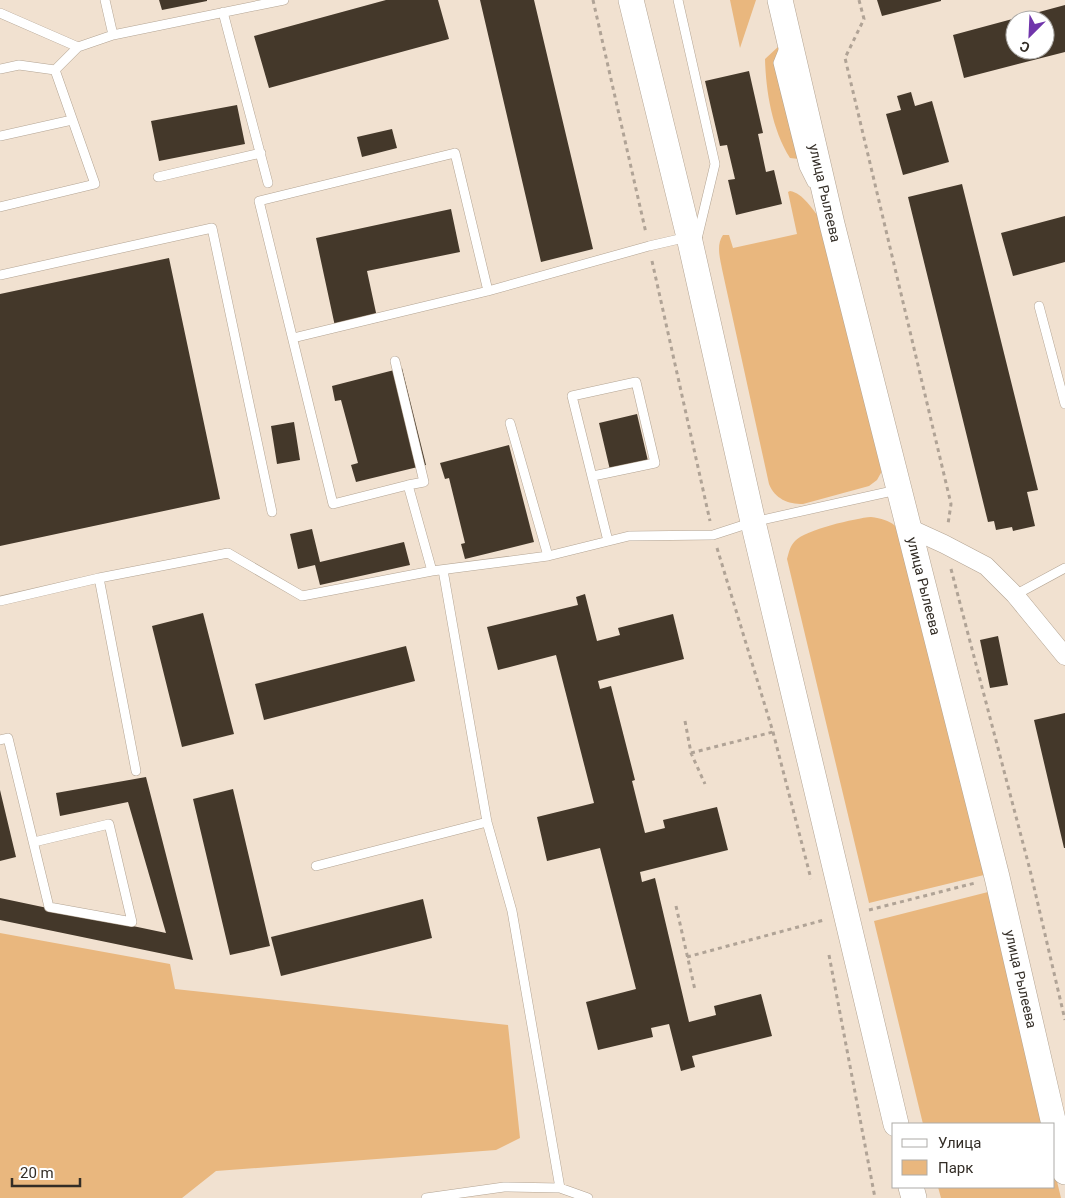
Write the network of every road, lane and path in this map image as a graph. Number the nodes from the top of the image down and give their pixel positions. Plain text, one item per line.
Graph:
1 (105, 0) edge
2 (284, 0) edge
3 (593, 0) edge
4 (631, 0) edge
5 (678, 0) edge
6 (859, 0) edge
7 (780, 1) edge
8 (224, 12) junction
9 (0, 13) edge
10 (113, 35) junction
11 (78, 47) junction
12 (0, 69) edge
13 (55, 70) junction
14 (72, 120) junction
15 (0, 136) edge
16 (262, 153) junction
17 (158, 177) dead end
18 (268, 183) dead end
19 (0, 207) edge
20 (649, 246) junction
21 (691, 246) junction
22 (0, 275) edge
23 (488, 291) junction
24 (1040, 306) dead end
25 (293, 338) junction
26 (395, 361) dead end
27 (1065, 404) edge
28 (510, 423) dead end
29 (593, 476) junction
30 (408, 485) junction
31 (900, 490) junction
32 (272, 512) dead end
33 (753, 522) junction
34 (910, 528) junction
35 (713, 535) junction
36 (608, 541) junction
37 (944, 544) junction
38 (548, 556) junction
39 (1065, 568) edge
40 (443, 570) junction
41 (432, 571) junction
42 (98, 578) junction
43 (1015, 595) junction
44 (0, 601) edge
45 (1065, 656) edge
46 (685, 721) dead end
47 (773, 732) junction
48 (0, 740) edge
49 (691, 753) junction
50 (136, 770) dead end
51 (705, 784) dead end
52 (487, 822) junction
53 (34, 842) junction
54 (316, 866) dead end
55 (812, 884) dead end
56 (676, 906) dead end
57 (820, 911) dead end
58 (823, 921) dead end
59 (828, 949) dead end
60 (695, 990) dead end
61 (1065, 1020) edge
62 (896, 1123) edge
63 (1054, 1123) edge
64 (1055, 1129) edge
65 (1065, 1172) edge
66 (560, 1188) junction
67 (426, 1198) edge
68 (588, 1198) edge
69 (875, 1198) edge

1 - 10 lane
2 - 8 lane
3 - 20 path
4 - 21 main road
5 - 21 lane
6 - 37 path
7 - 31 main road, улица Рылеева
8 - 10 lane
8 - 16 lane
9 - 11 lane
10 - 11 lane
11 - 13 lane
12 - 13 lane
13 - 14 lane
14 - 15 lane
14 - 19 lane
16 - 17 lane
16 - 18 lane
20 - 21 lane
20 - 23 lane
20 - 35 path
21 - 33 main road
22 - 32 lane
23 - 25 lane
23 - 25 lane
24 - 27 lane
25 - 30 lane
26 - 30 lane
28 - 38 lane
29 - 29 lane
29 - 36 lane
30 - 41 lane
31 - 33 lane
31 - 34 main road, улица Рылеева
33 - 35 lane
33 - 62 main road
34 - 37 street
34 - 63 main road, улица Рылеева
35 - 36 lane
35 - 47 path
36 - 38 lane
37 - 43 street
37 - 61 path
38 - 40 lane
39 - 43 lane
40 - 41 lane
40 - 52 lane
41 - 42 lane
42 - 44 lane
42 - 50 lane
43 - 45 street
46 - 49 path
47 - 49 path
47 - 55 path
48 - 53 lane
49 - 51 path
52 - 54 lane
52 - 66 lane
53 - 53 lane
56 - 60 path
57 - 58 path
59 - 69 path
64 - 65 main road, улица Рылеева
66 - 67 lane
66 - 68 lane

